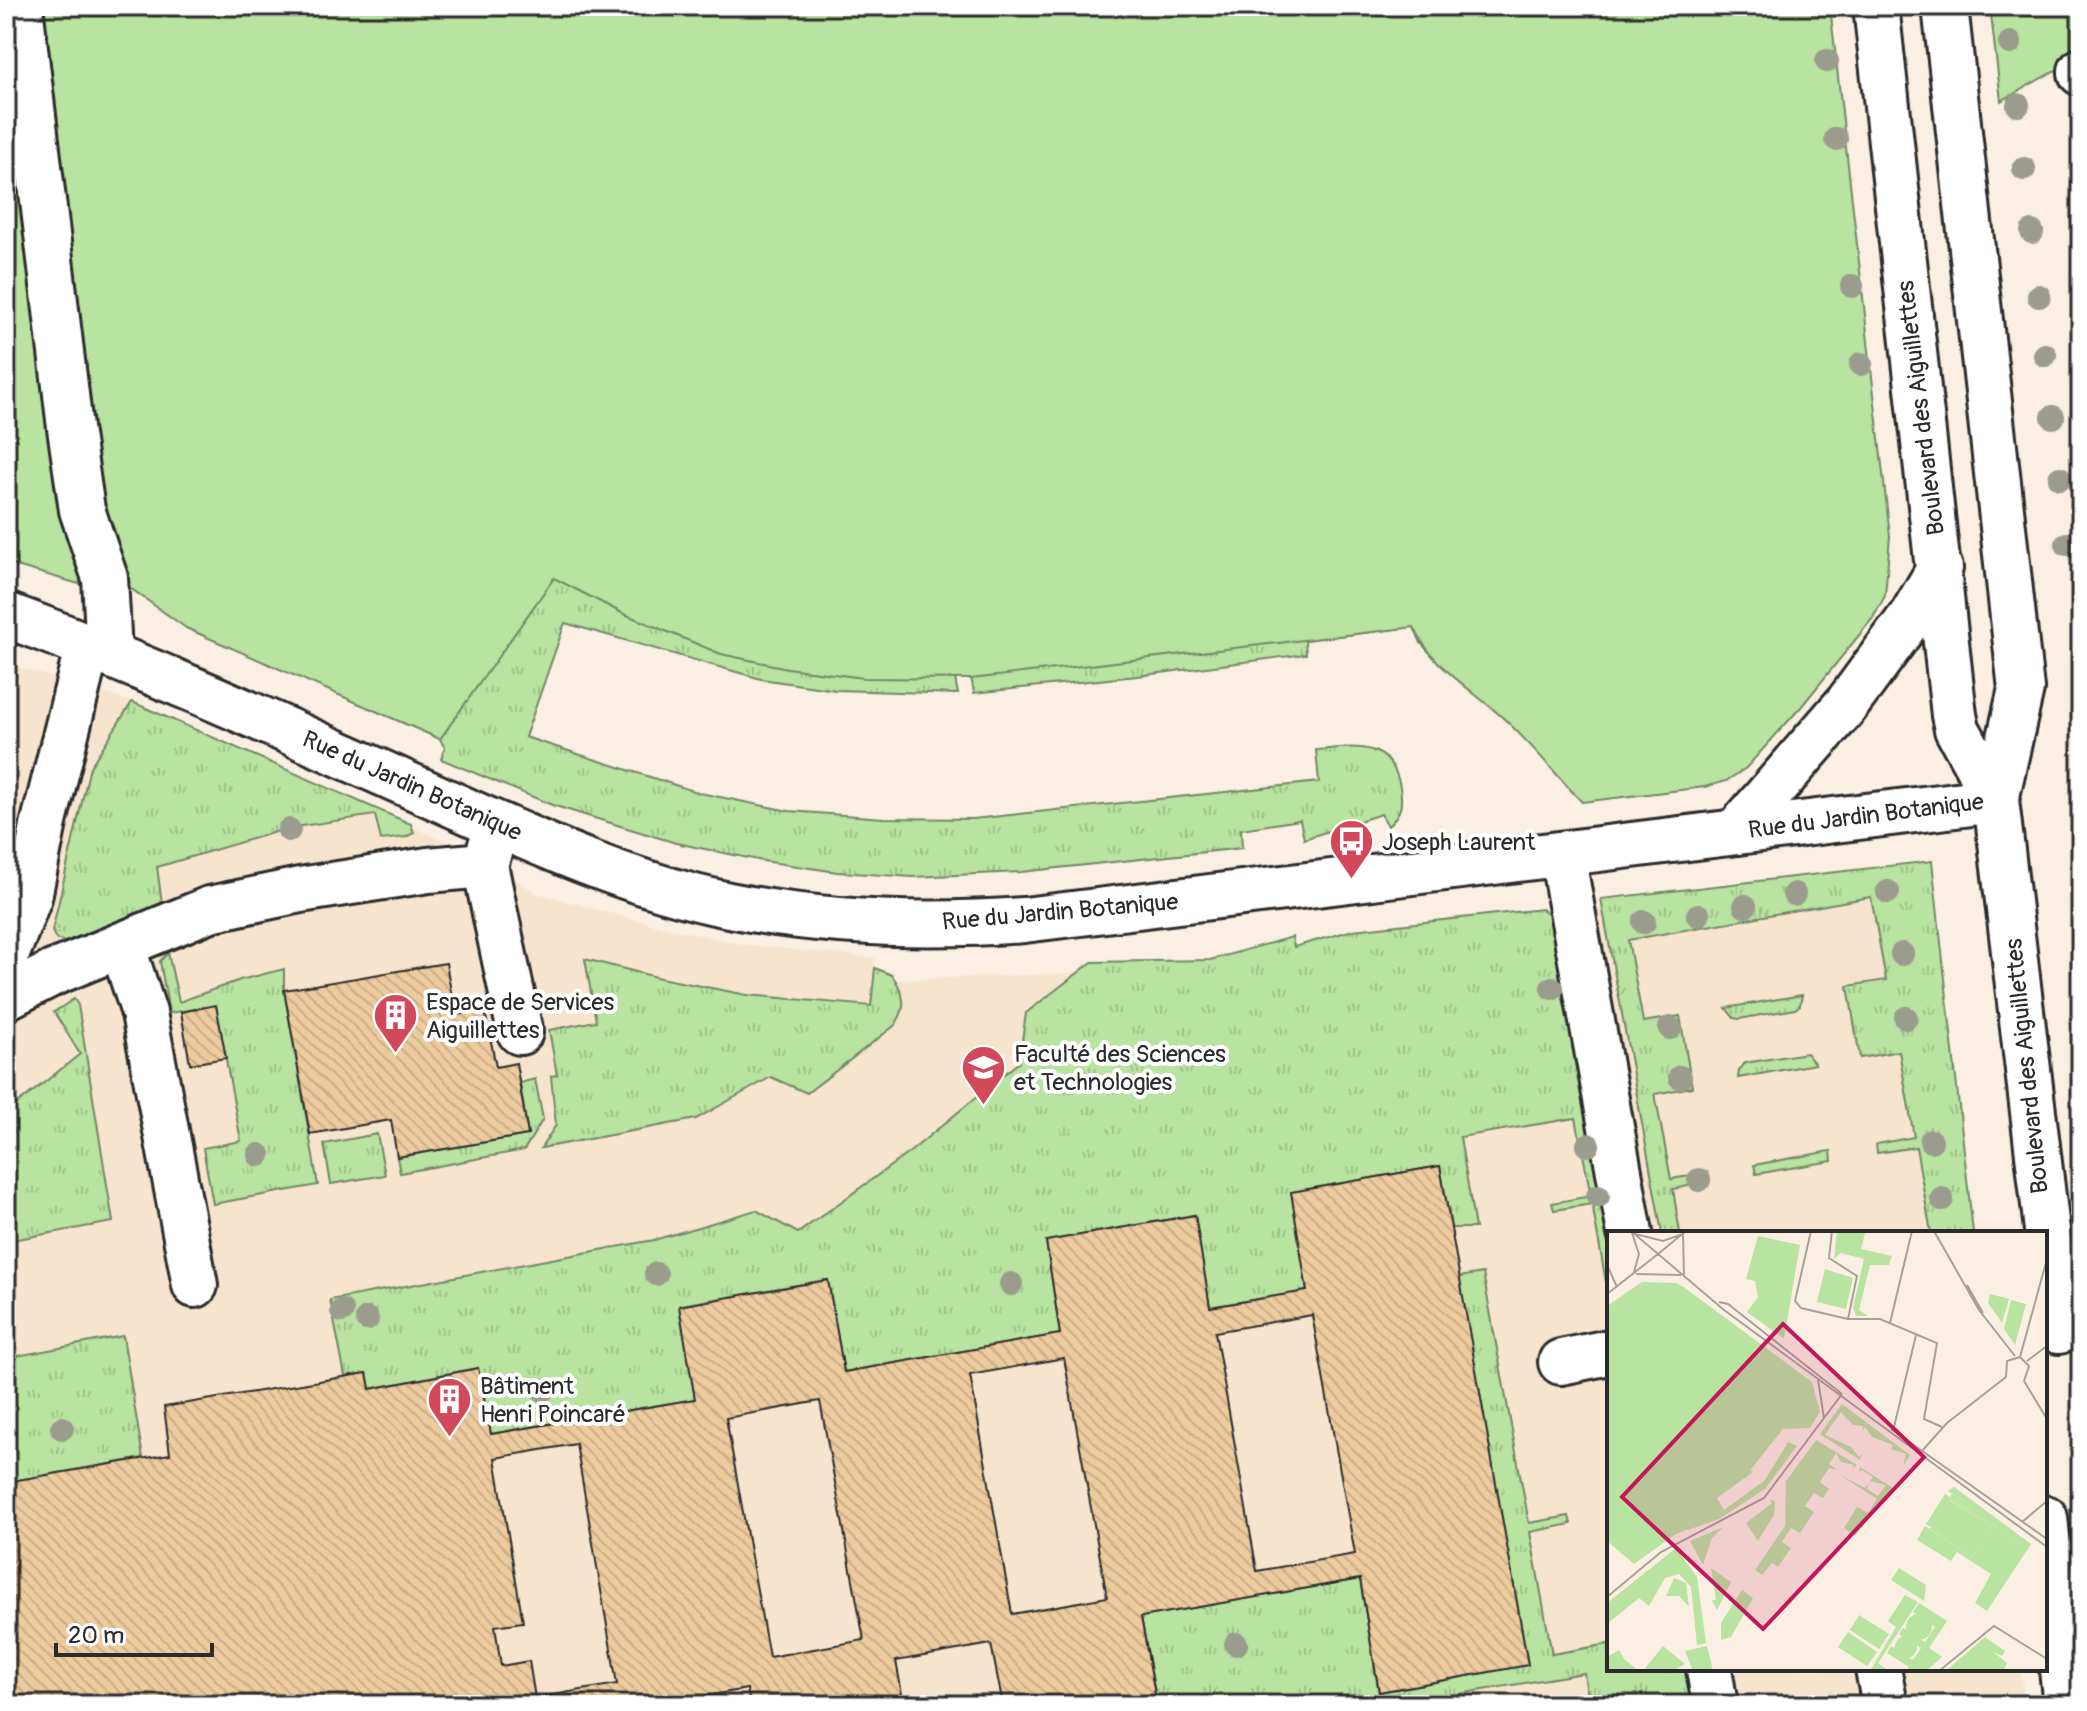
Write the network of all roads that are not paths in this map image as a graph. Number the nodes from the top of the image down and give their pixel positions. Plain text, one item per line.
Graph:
1 (20, 6) edge
2 (1876, 6) edge
3 (1945, 6) edge
4 (1940, 568) junction
5 (6, 615) edge
6 (98, 649) junction
7 (1996, 800) junction
8 (1736, 832) junction
9 (491, 844) junction
10 (1562, 854) junction
11 (122, 945) junction
12 (6, 956) edge
13 (6, 997) edge
14 (520, 1032) dead end
15 (1630, 1231) edge
16 (195, 1285) dead end
17 (2062, 1335) edge
18 (1607, 1352) edge
19 (1561, 1362) dead end
20 (2047, 1532) edge
21 (1709, 1671) edge
22 (1878, 1671) edge
23 (2069, 1680) edge
24 (1715, 1705) edge
25 (1885, 1705) edge

1 - 6 street
2 - 4 street, Boulevard des Aiguillettes
3 - 7 street, Boulevard des Aiguillettes
4 - 7 street, Boulevard des Aiguillettes
4 - 8 street, Rue du Jardin Botanique
5 - 6 street, Rue du Jardin Botanique
6 - 9 street, Rue du Jardin Botanique
6 - 12 street
7 - 8 street, Rue du Jardin Botanique
7 - 17 street, Boulevard des Aiguillettes
8 - 10 street, Rue du Jardin Botanique
9 - 10 street, Rue du Jardin Botanique
9 - 11 street
9 - 14 street
10 - 15 street
11 - 13 street
11 - 16 street
18 - 19 street
20 - 23 street
21 - 24 street
22 - 25 street

